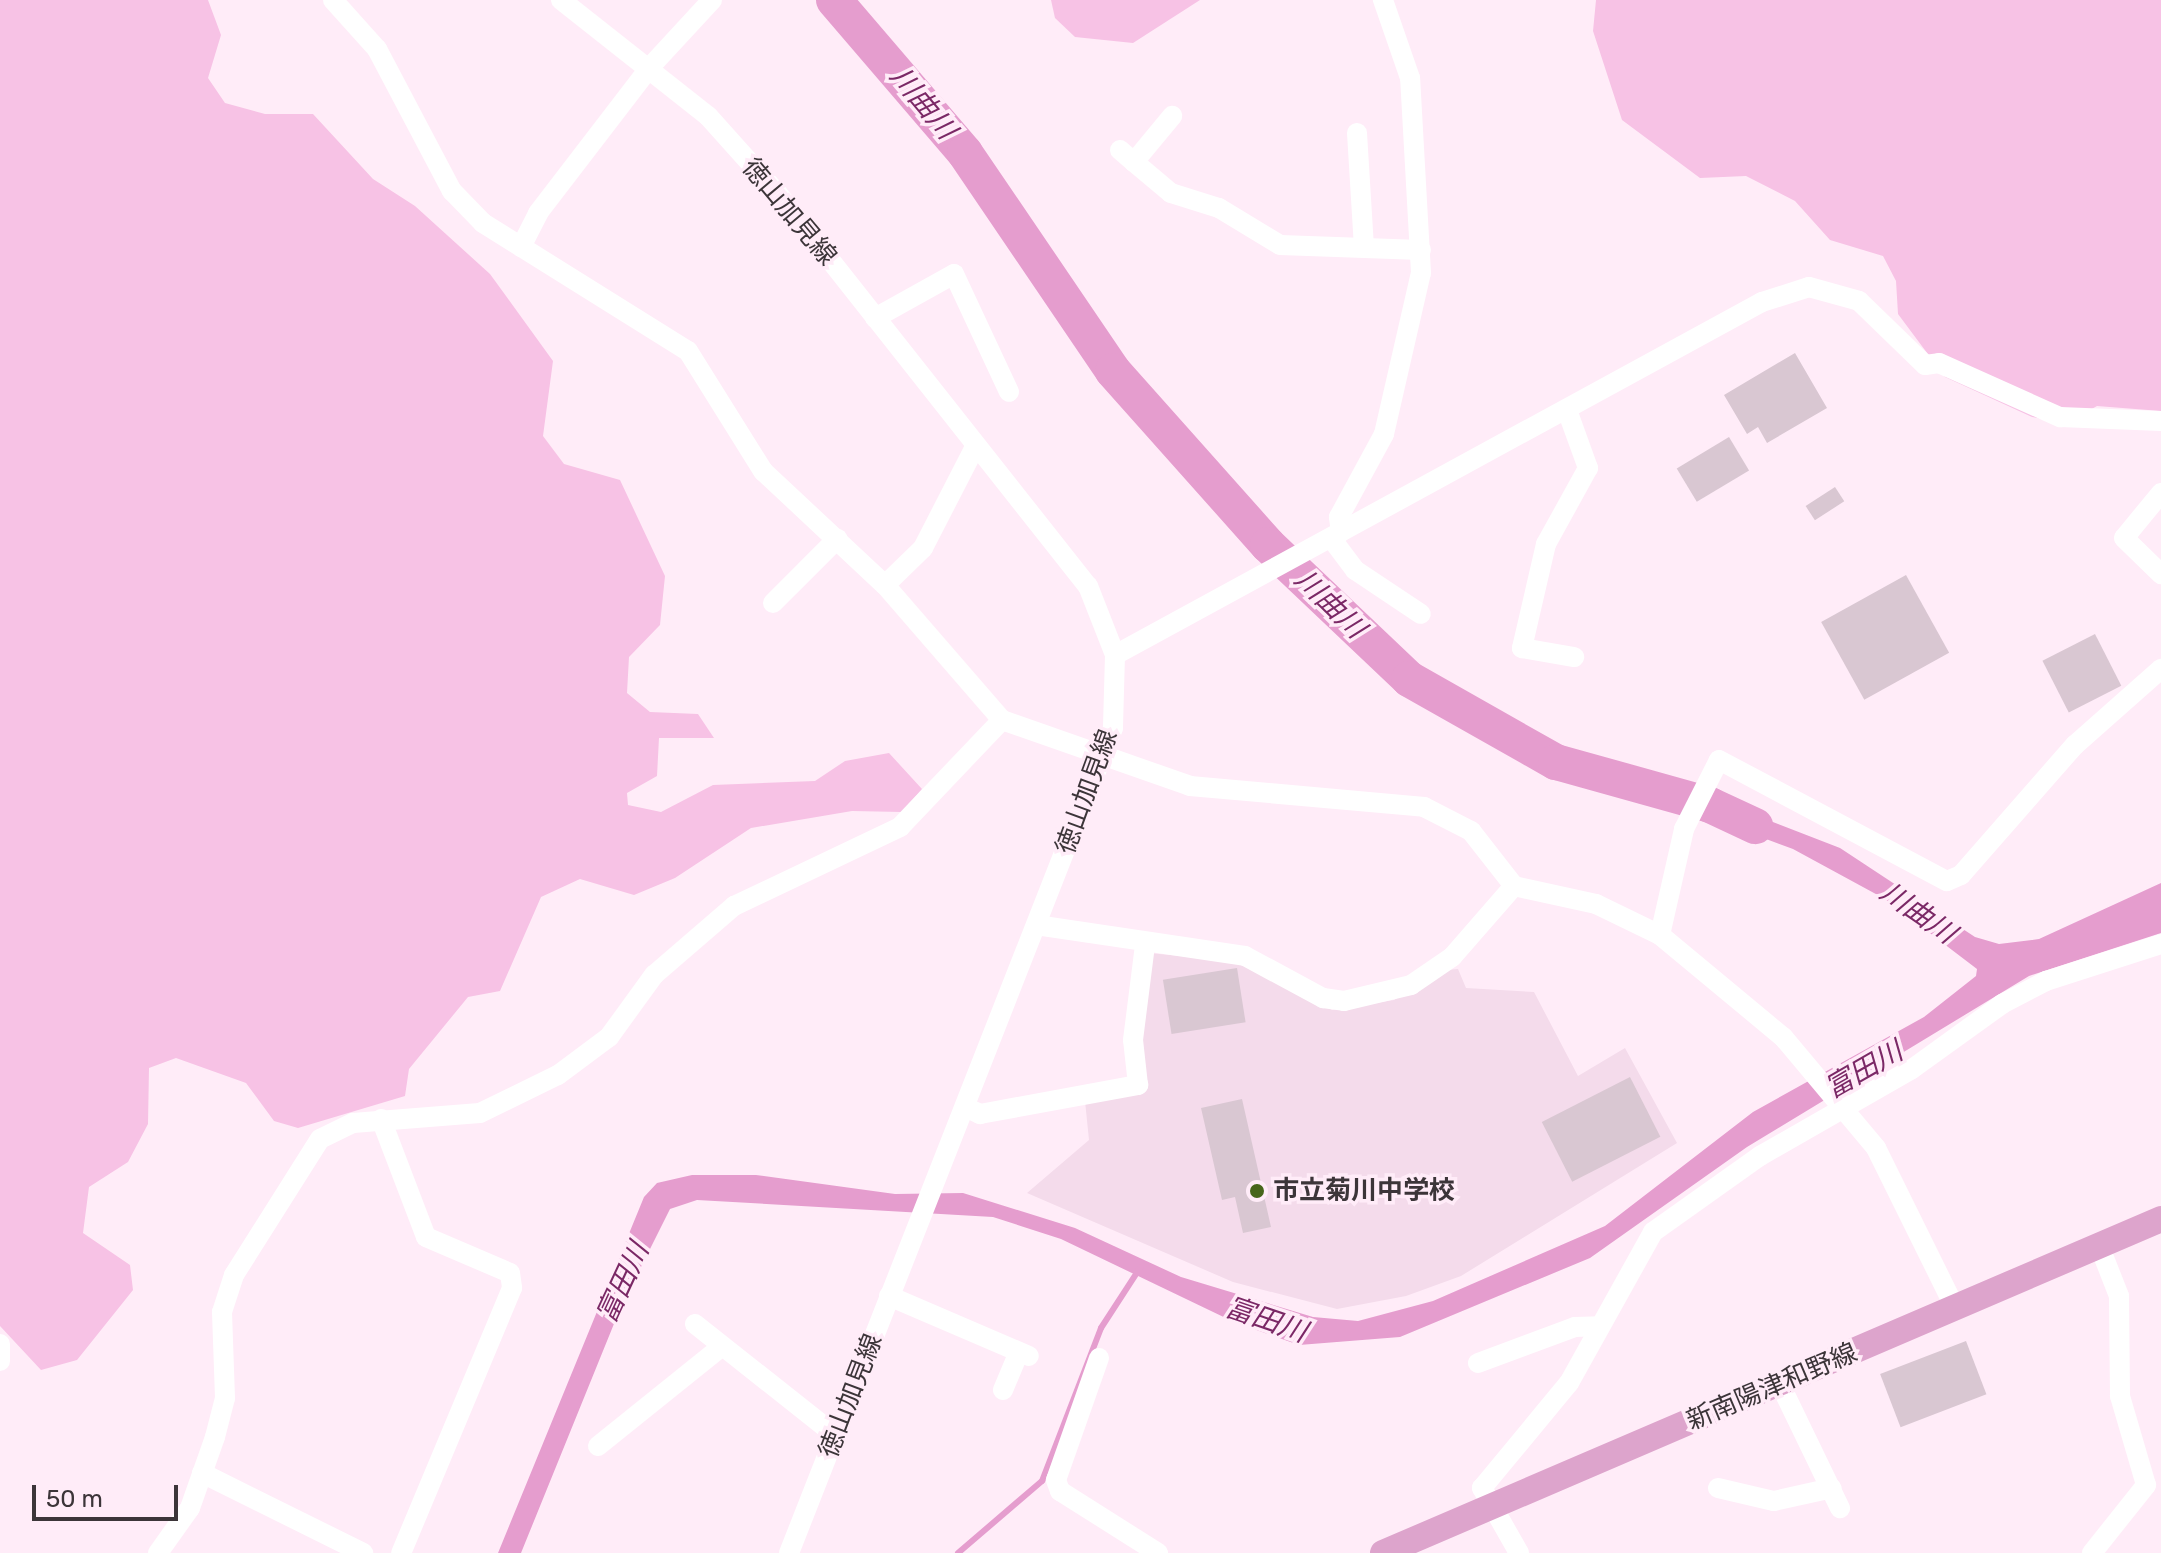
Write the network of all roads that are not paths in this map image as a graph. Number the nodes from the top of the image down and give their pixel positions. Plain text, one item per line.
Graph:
1 (333, 0) edge
2 (712, 0) edge
3 (1383, 0) edge
4 (565, 1) edge
5 (651, 66) junction
6 (1172, 116) dead end
7 (1357, 133) dead end
8 (1364, 246) junction
9 (521, 247) junction
10 (1421, 250) junction
11 (875, 318) junction
12 (1009, 392) dead end
13 (1567, 410) junction
14 (2161, 421) edge
15 (975, 447) junction
16 (2161, 493) edge
17 (1336, 535) junction
18 (837, 539) junction
19 (2161, 574) edge
20 (885, 585) junction
21 (773, 603) dead end
22 (1421, 614) dead end
23 (1115, 655) junction
24 (1574, 657) dead end
25 (2161, 669) edge
26 (1002, 720) junction
27 (1101, 759) junction
28 (1514, 886) junction
29 (1036, 925) junction
30 (1660, 935) junction
31 (2161, 944) edge
32 (1145, 945) junction
33 (1839, 1105) junction
34 (965, 1107) junction
35 (381, 1119) junction
36 (2161, 1219) edge
37 (2099, 1245) junction
38 (889, 1296) junction
39 (1955, 1308) junction
40 (695, 1324) dead end
41 (1600, 1326) junction
42 (0, 1344) edge
43 (721, 1347) junction
44 (1099, 1358) dead end
45 (0, 1361) edge
46 (1478, 1363) dead end
47 (1780, 1384) junction
48 (1003, 1390) dead end
49 (835, 1435) junction
50 (598, 1446) dead end
51 (202, 1473) junction
52 (2154, 1486) edge
53 (1718, 1488) dead end
54 (1832, 1488) junction
55 (1493, 1506) junction
56 (1840, 1508) dead end
57 (158, 1553) edge
58 (363, 1553) edge
59 (401, 1553) edge
60 (789, 1553) edge
61 (1158, 1553) edge
62 (1383, 1553) edge
63 (1519, 1553) edge
64 (2092, 1553) edge

1 - 9 street
2 - 5 street
3 - 10 street
4 - 5 street, 徳山加見線
5 - 9 street
5 - 11 street, 徳山加見線
6 - 8 street
7 - 8 street
8 - 10 street
9 - 18 street
10 - 17 street
11 - 12 street
11 - 15 street, 徳山加見線
13 - 14 street
13 - 17 street
13 - 24 street
15 - 20 street
15 - 23 street, 徳山加見線
16 - 19 street
17 - 22 street
17 - 23 street
18 - 20 street
18 - 21 street
20 - 26 street
23 - 27 street, 徳山加見線
25 - 30 street
26 - 27 street
26 - 35 street
27 - 28 street
27 - 29 street, 徳山加見線
28 - 30 street
28 - 32 street
29 - 32 street
29 - 34 street, 徳山加見線
30 - 33 street
31 - 33 street
32 - 34 street
33 - 39 street
33 - 41 street
34 - 38 street, 徳山加見線
35 - 51 street
35 - 59 street
36 - 37 main road, 新南陽津和野線
37 - 39 main road, 新南陽津和野線
37 - 52 street
38 - 48 street
38 - 49 street, 徳山加見線
39 - 47 main road, 新南陽津和野線
40 - 43 street
41 - 46 street
41 - 55 street
42 - 45 street
43 - 49 street
43 - 50 street
44 - 61 street
47 - 54 street
47 - 55 main road, 新南陽津和野線
49 - 60 street, 徳山加見線
51 - 57 street
51 - 58 street
52 - 64 street
53 - 54 street
54 - 56 street
55 - 62 main road, 新南陽津和野線
55 - 63 street

